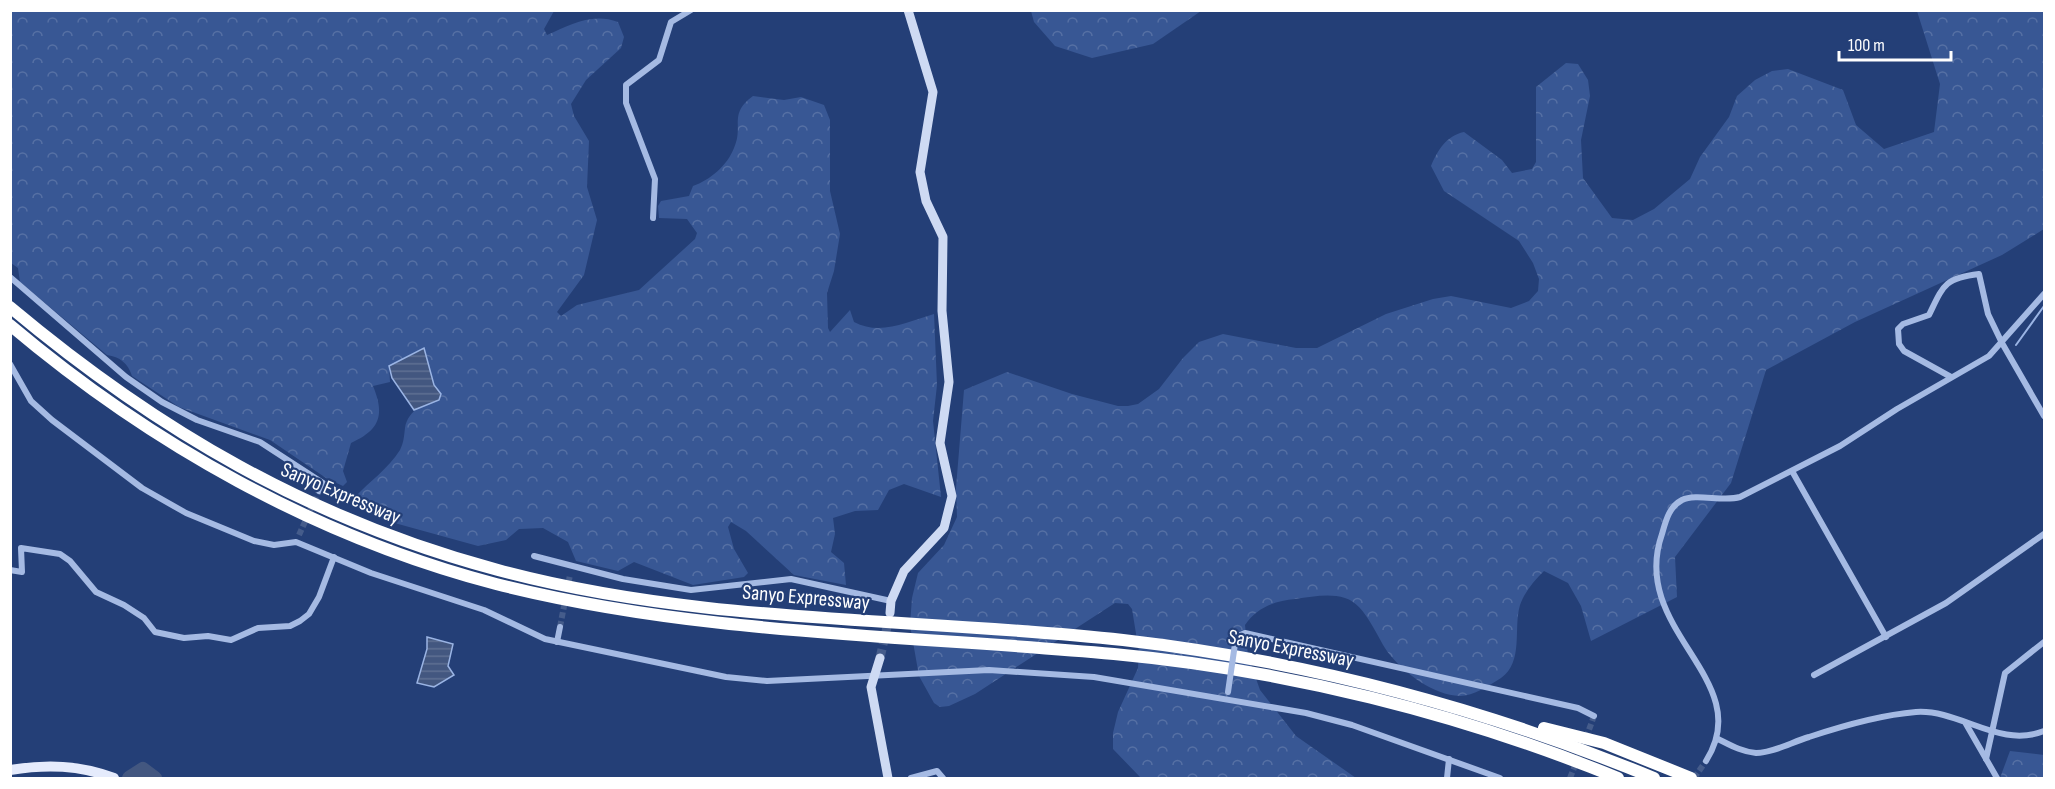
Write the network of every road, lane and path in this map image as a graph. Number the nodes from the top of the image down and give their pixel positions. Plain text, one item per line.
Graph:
1 (691, 10) edge
2 (908, 10) edge
3 (653, 218) dead end
4 (10, 277) edge
5 (2044, 294) edge
6 (10, 307) edge
7 (10, 325) edge
8 (2002, 343) junction
9 (10, 364) edge
10 (1951, 377) junction
11 (2044, 416) edge
12 (1792, 471) junction
13 (319, 491) dead end
14 (2044, 534) edge
15 (534, 556) dead end
16 (334, 557) junction
17 (572, 568) junction
18 (10, 570) edge
19 (570, 575) tunnel mouth
20 (891, 601) junction
21 (890, 613) tunnel mouth
22 (560, 627) tunnel mouth
23 (1886, 637) junction
24 (557, 642) junction
25 (2044, 642) edge
26 (880, 658) tunnel mouth
27 (1814, 675) dead end
28 (873, 676) junction
29 (1228, 695) junction
30 (1418, 696) junction
31 (1594, 716) dead end
32 (1966, 724) junction
33 (1992, 731) junction
34 (2044, 731) edge
35 (1493, 733) junction
36 (1718, 739) junction
37 (1449, 759) junction
38 (1986, 759) junction
39 (1706, 762) tunnel mouth
40 (10, 770) edge
41 (114, 778) edge
42 (888, 778) edge
43 (911, 778) edge
44 (943, 778) edge
45 (1447, 778) edge
46 (1500, 778) edge
47 (1596, 778) edge
48 (1618, 778) edge
49 (1654, 778) edge
50 (1691, 778) edge
51 (1997, 778) edge

1 - 3 street
2 - 20 street
4 - 13 street
5 - 8 street
6 - 30 highway, Sanyo Expressway
7 - 35 highway, Sanyo Expressway
8 - 10 street
8 - 10 street
8 - 11 street
9 - 16 street
10 - 12 street
12 - 23 street
12 - 36 street
14 - 23 street
15 - 17 street
16 - 18 street
16 - 24 street
17 - 19 street
17 - 20 street
20 - 21 street
22 - 24 street
23 - 27 street
24 - 28 street
25 - 33 street
26 - 28 street
28 - 29 street
28 - 42 street
29 - 31 street, bridge
29 - 37 street
30 - 49 highway, Sanyo Expressway
30 - 50 highway
32 - 33 street
32 - 36 street
32 - 38 street
33 - 34 street
33 - 38 street
35 - 47 highway
35 - 48 highway, Sanyo Expressway
36 - 39 street
37 - 45 street
37 - 46 street
38 - 51 street
40 - 41 main road
43 - 44 street

